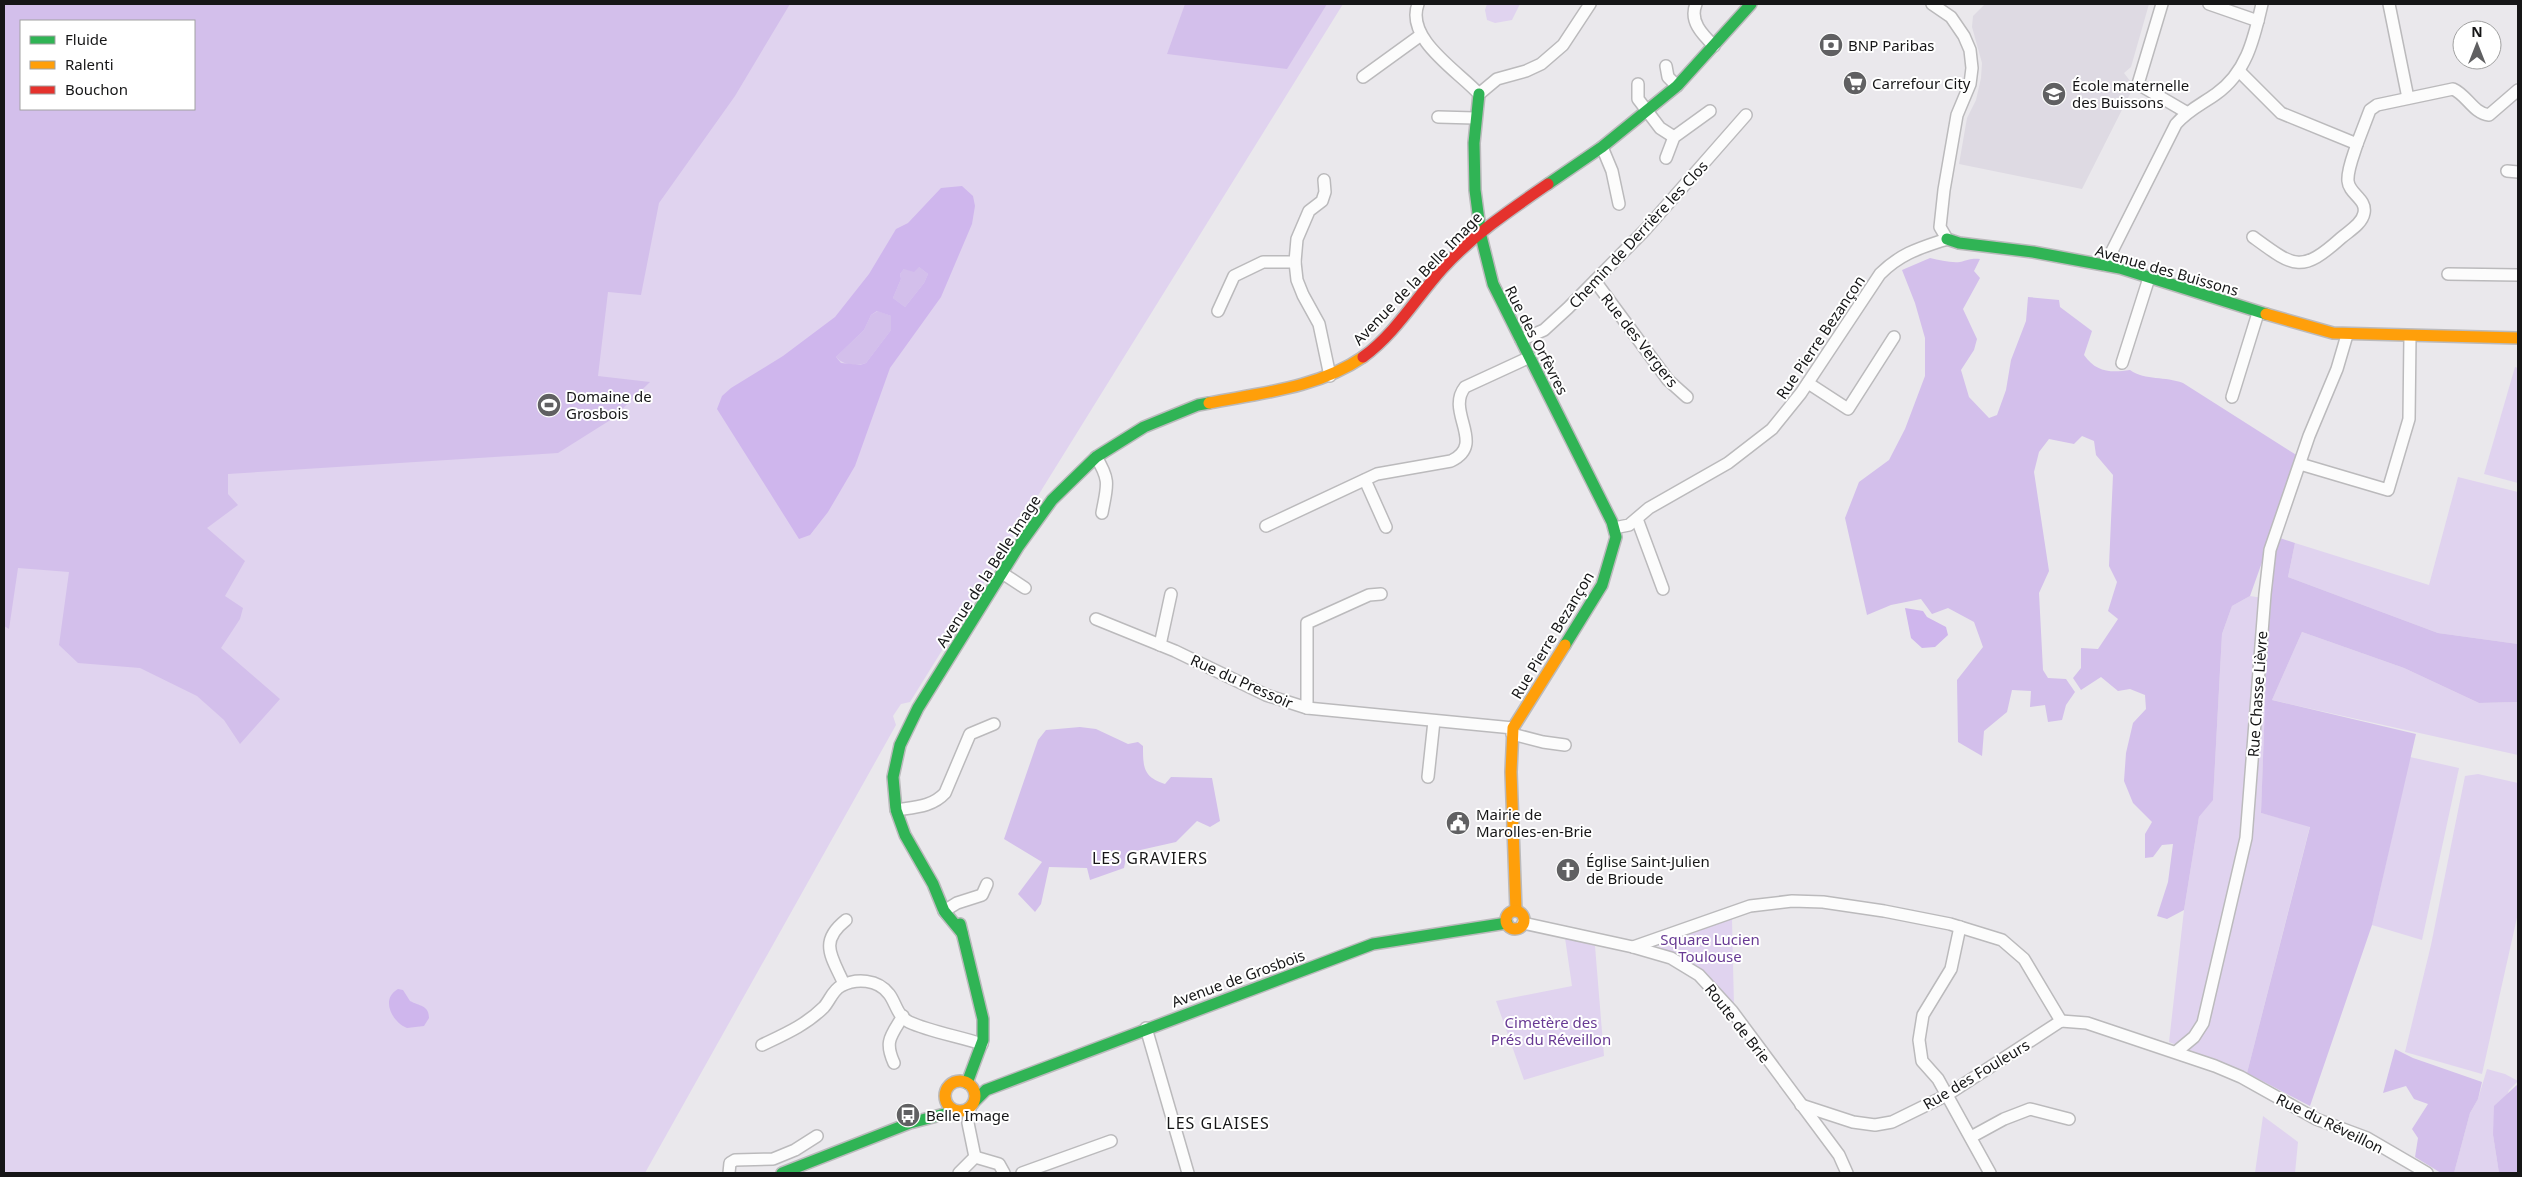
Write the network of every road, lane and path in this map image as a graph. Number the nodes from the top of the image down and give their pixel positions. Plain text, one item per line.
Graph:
1 (1418, 4) edge
2 (1590, 4) edge
3 (1696, 4) edge
4 (1751, 4) edge
5 (1932, 4) edge
6 (2162, 4) edge
7 (2209, 4) edge
8 (2262, 4) edge
9 (2388, 4) edge
10 (2258, 21) junction
11 (1421, 34) junction
12 (1714, 46) junction
13 (1666, 66) dead end
14 (2239, 71) junction
15 (1363, 77) dead end
16 (1638, 84) dead end
17 (1676, 86) junction
18 (2518, 90) edge
19 (1479, 94) junction
20 (2408, 98) junction
21 (1647, 110) junction
22 (1710, 111) dead end
23 (2186, 112) junction
24 (1746, 115) dead end
25 (1438, 118) dead end
26 (1475, 118) junction
27 (1674, 137) junction
28 (2358, 144) junction
29 (1602, 147) junction
30 (1666, 158) dead end
31 (1324, 180) dead end
32 (1619, 204) dead end
33 (1481, 232) junction
34 (2253, 237) dead end
35 (1947, 238) junction
36 (1295, 262) junction
37 (2105, 265) junction
38 (2448, 274) dead end
39 (2518, 275) edge
40 (2149, 278) junction
41 (1595, 281) junction
42 (1218, 311) dead end
43 (2258, 312) junction
44 (2347, 335) junction
45 (2410, 336) junction
46 (1894, 337) dead end
47 (2518, 338) edge
48 (1520, 340) junction
49 (1530, 357) junction
50 (2122, 363) dead end
51 (1330, 376) junction
52 (1808, 383) junction
53 (1687, 397) dead end
54 (2232, 397) dead end
55 (1096, 457) junction
56 (2300, 464) junction
57 (1365, 480) junction
58 (1102, 513) dead end
59 (1636, 519) junction
60 (1266, 526) dead end
61 (1386, 527) dead end
62 (1614, 528) junction
63 (1002, 573) junction
64 (1025, 588) dead end
65 (1662, 589) dead end
66 (1171, 594) dead end
67 (1381, 594) dead end
68 (1096, 619) dead end
69 (1160, 645) junction
70 (1307, 708) junction
71 (1434, 721) junction
72 (994, 724) dead end
73 (1513, 731) junction
74 (1565, 745) dead end
75 (1428, 776) dead end
76 (896, 810) junction
77 (987, 884) dead end
78 (948, 909) junction
79 (1516, 911) junction
80 (846, 920) dead end
81 (1507, 923) junction
82 (1523, 923) junction
83 (1960, 927) junction
84 (1633, 947) junction
85 (844, 984) junction
86 (903, 1016) junction
87 (2061, 1021) junction
88 (1146, 1028) junction
89 (978, 1043) junction
90 (762, 1045) dead end
91 (2176, 1052) junction
92 (894, 1063) dead end
93 (953, 1083) junction
94 (970, 1085) junction
95 (986, 1090) junction
96 (1947, 1095) junction
97 (945, 1098) junction
98 (1801, 1105) junction
99 (965, 1108) junction
100 (2069, 1119) dead end
101 (910, 1123) junction
102 (817, 1136) dead end
103 (1971, 1137) junction
104 (1111, 1141) dead end
105 (974, 1157) junction
106 (729, 1173) edge
107 (782, 1173) edge
108 (959, 1173) edge
109 (1004, 1173) edge
110 (1022, 1173) edge
111 (1188, 1173) edge
112 (1848, 1173) edge
113 (1990, 1173) edge
114 (2427, 1173) edge

1 - 11 street
2 - 19 street
3 - 12 street
4 - 12 street, Avenue de la Belle Image
5 - 35 street
6 - 23 street
7 - 10 street
8 - 10 street
9 - 20 street
10 - 14 street
11 - 15 street
11 - 19 street
12 - 17 street, Avenue de la Belle Image
13 - 17 street
14 - 23 street
14 - 28 street
16 - 21 street
17 - 21 street, Avenue de la Belle Image
18 - 20 street
19 - 26 street, Rue des Orfèvres
20 - 28 street
21 - 27 street
21 - 29 street, Avenue de la Belle Image
22 - 27 street
23 - 37 street
24 - 41 street, Chemin de Derrière les Clos
25 - 26 street
26 - 33 street, Rue des Orfèvres
27 - 30 street
28 - 34 street
29 - 32 street
29 - 33 street, Avenue de la Belle Image
31 - 36 street
33 - 48 street, Rue des Orfèvres
33 - 51 street, Avenue de la Belle Image
35 - 37 street, Avenue des Buissons
35 - 52 street, Rue Pierre Bezançon
36 - 42 street
36 - 51 street
37 - 40 street, Avenue des Buissons
38 - 39 street
40 - 43 street, Avenue des Buissons
40 - 50 street
41 - 48 street, Chemin de Derrière les Clos
41 - 53 street, Rue des Vergers
43 - 44 street, Avenue des Buissons
43 - 54 street
44 - 45 street, Avenue des Buissons
44 - 56 street, Rue Chasse Lièvre
45 - 47 street, Avenue des Buissons
45 - 56 street
46 - 52 street
48 - 49 street, Rue des Orfèvres
49 - 57 street
49 - 62 street, Rue des Orfèvres
51 - 55 street, Avenue de la Belle Image
52 - 59 street, Rue Pierre Bezançon
55 - 58 street
55 - 63 street, Avenue de la Belle Image
56 - 91 street, Rue Chasse Lièvre
57 - 60 street
57 - 61 street
59 - 62 street, Rue Pierre Bezançon
59 - 65 street
62 - 73 street, Rue Pierre Bezançon
63 - 64 street
63 - 76 street, Avenue de la Belle Image
66 - 69 street
67 - 70 street
68 - 69 street, Rue du Pressoir
69 - 70 street, Rue du Pressoir
70 - 71 street, Rue du Pressoir
71 - 73 street, Rue du Pressoir
71 - 75 street
72 - 76 street
73 - 74 street, Rue du Pressoir
73 - 79 street
76 - 78 street, Avenue de la Belle Image
77 - 78 street
78 - 89 street, Avenue de la Belle Image
79 - 81 street
79 - 82 street
80 - 85 street
81 - 82 street
81 - 88 street, Avenue de Grosbois
82 - 84 street, Route de Brie
83 - 84 street
83 - 87 street
83 - 96 street
84 - 98 street, Route de Brie
85 - 86 street
85 - 90 street
86 - 89 street
86 - 92 street
87 - 91 street, Rue du Réveillon
87 - 96 street, Rue des Fouleurs
88 - 95 street, Avenue de Grosbois
88 - 111 street
89 - 93 street, Avenue de la Belle Image
89 - 94 street, Avenue de la Belle Image
91 - 114 street, Rue du Réveillon
93 - 94 street
93 - 97 street
94 - 95 street
94 - 99 street
95 - 99 street, Avenue de Grosbois
96 - 98 street, Rue des Fouleurs
96 - 103 street
97 - 99 street
97 - 101 street
98 - 112 street, Route de Brie
99 - 101 street
99 - 105 street
100 - 103 street
101 - 107 street
102 - 106 street
103 - 113 street
104 - 110 street
105 - 108 street
105 - 109 street

